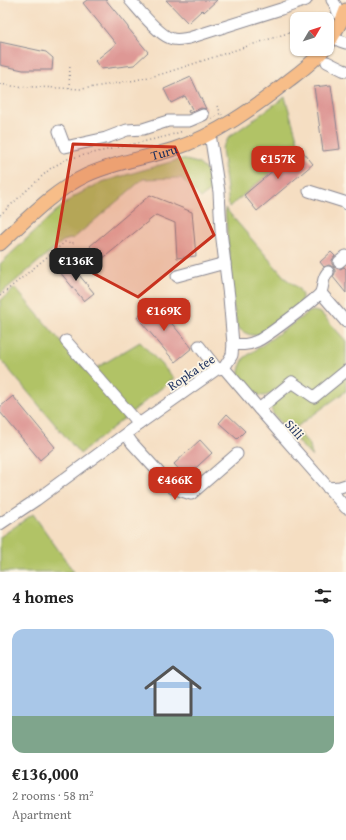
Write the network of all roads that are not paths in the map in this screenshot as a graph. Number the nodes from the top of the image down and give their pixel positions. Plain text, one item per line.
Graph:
1 (130, 0) edge
2 (306, 0) edge
3 (332, 0) edge
4 (342, 0) edge
5 (342, 12) edge
6 (341, 38) edge
7 (319, 56) edge
8 (327, 62) dead end
9 (346, 71) edge
10 (202, 115) dead end
11 (59, 131) dead end
12 (210, 134) junction
13 (309, 191) dead end
14 (346, 204) edge
15 (0, 244) edge
16 (225, 263) junction
17 (328, 272) dead end
18 (177, 276) dead end
19 (321, 293) junction
20 (346, 322) edge
21 (66, 341) dead end
22 (233, 344) junction
23 (199, 346) dead end
24 (220, 368) junction
25 (346, 371) edge
26 (259, 408) junction
27 (140, 424) junction
28 (126, 434) junction
29 (237, 454) dead end
30 (346, 485) edge
31 (328, 488) junction
32 (346, 508) edge
33 (0, 524) edge

1 - 2 street
3 - 5 street
4 - 5 main road
5 - 6 main road
7 - 12 main road, Turu
8 - 9 street
10 - 11 street
12 - 15 main road, Turu
12 - 16 street, Ropka tee
13 - 14 street
16 - 18 street
16 - 22 street, Ropka tee
17 - 19 street
19 - 20 street
19 - 22 street
21 - 27 street
22 - 24 street, Ropka tee
23 - 24 street, Siili
24 - 26 street, Siili
24 - 27 street, Ropka tee
25 - 26 street
26 - 31 street, Siili
27 - 28 street, Ropka tee
28 - 29 street
28 - 33 street, Ropka tee
30 - 31 street
31 - 32 street, Siili

